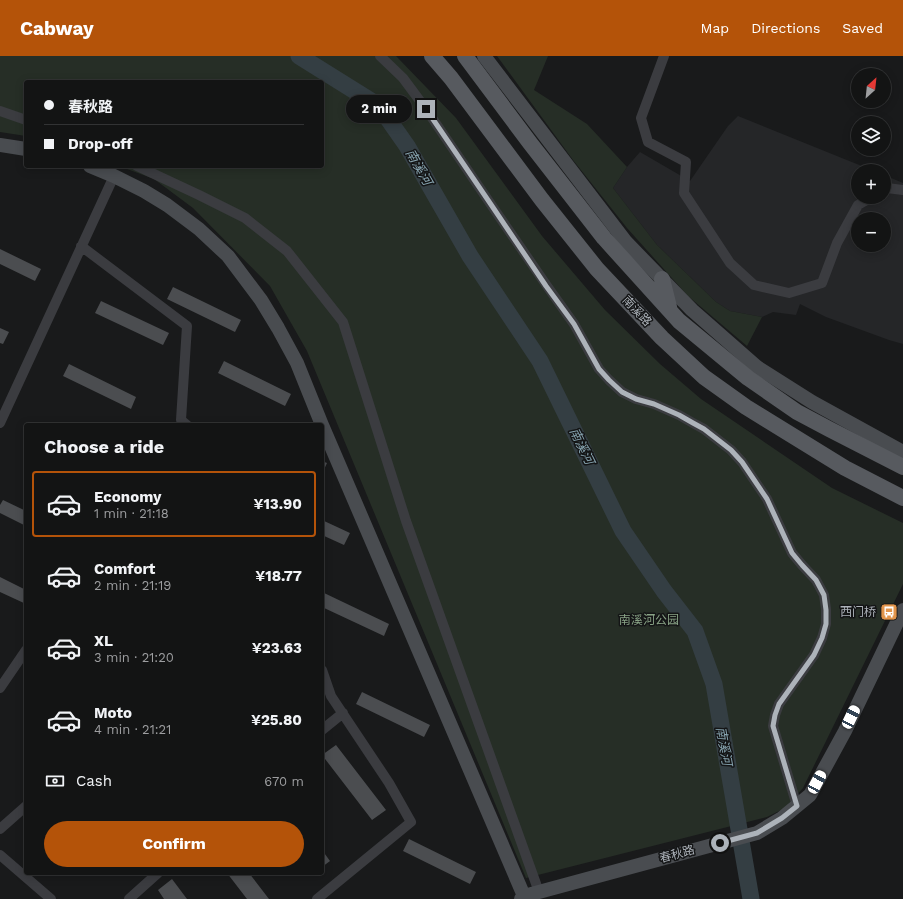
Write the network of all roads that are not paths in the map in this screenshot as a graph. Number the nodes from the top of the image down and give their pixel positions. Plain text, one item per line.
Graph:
1 (380, 56) edge
2 (432, 56) edge
3 (465, 56) edge
4 (484, 56) edge
5 (664, 56) edge
6 (0, 111) edge
7 (24, 119) edge
8 (2, 149) edge
9 (24, 149) edge
10 (95, 168) edge
11 (141, 168) edge
12 (114, 176) junction
13 (891, 188) edge
14 (903, 190) edge
15 (858, 204) edge
16 (81, 246) junction
17 (662, 279) junction
18 (670, 311) junction
19 (0, 423) edge
20 (181, 423) edge
21 (321, 423) edge
22 (324, 430) edge
23 (903, 452) edge
24 (903, 467) edge
25 (903, 498) edge
26 (903, 610) edge
27 (24, 653) edge
28 (324, 676) edge
29 (0, 688) edge
30 (342, 712) junction
31 (324, 728) edge
32 (797, 806) junction
33 (24, 808) edge
34 (0, 829) edge
35 (0, 855) edge
36 (156, 875) edge
37 (539, 892) junction
38 (523, 898) edge
39 (51, 899) edge
40 (129, 899) edge
41 (317, 899) edge

1 - 32 street
2 - 25 main road, 南溪路
3 - 18 main road, 南溪路
4 - 17 street
5 - 15 street
6 - 7 street
8 - 9 street
10 - 12 street
11 - 37 street
12 - 16 street
12 - 21 street
13 - 14 street
16 - 19 street
16 - 20 street
17 - 18 main road
17 - 23 street
18 - 24 main road, 南溪路
22 - 38 street
26 - 32 street, 春秋路
27 - 29 street
28 - 30 street
30 - 31 street
30 - 41 street
32 - 37 street, 春秋路
33 - 34 street
35 - 39 street
36 - 40 street
37 - 38 street, 春秋路

